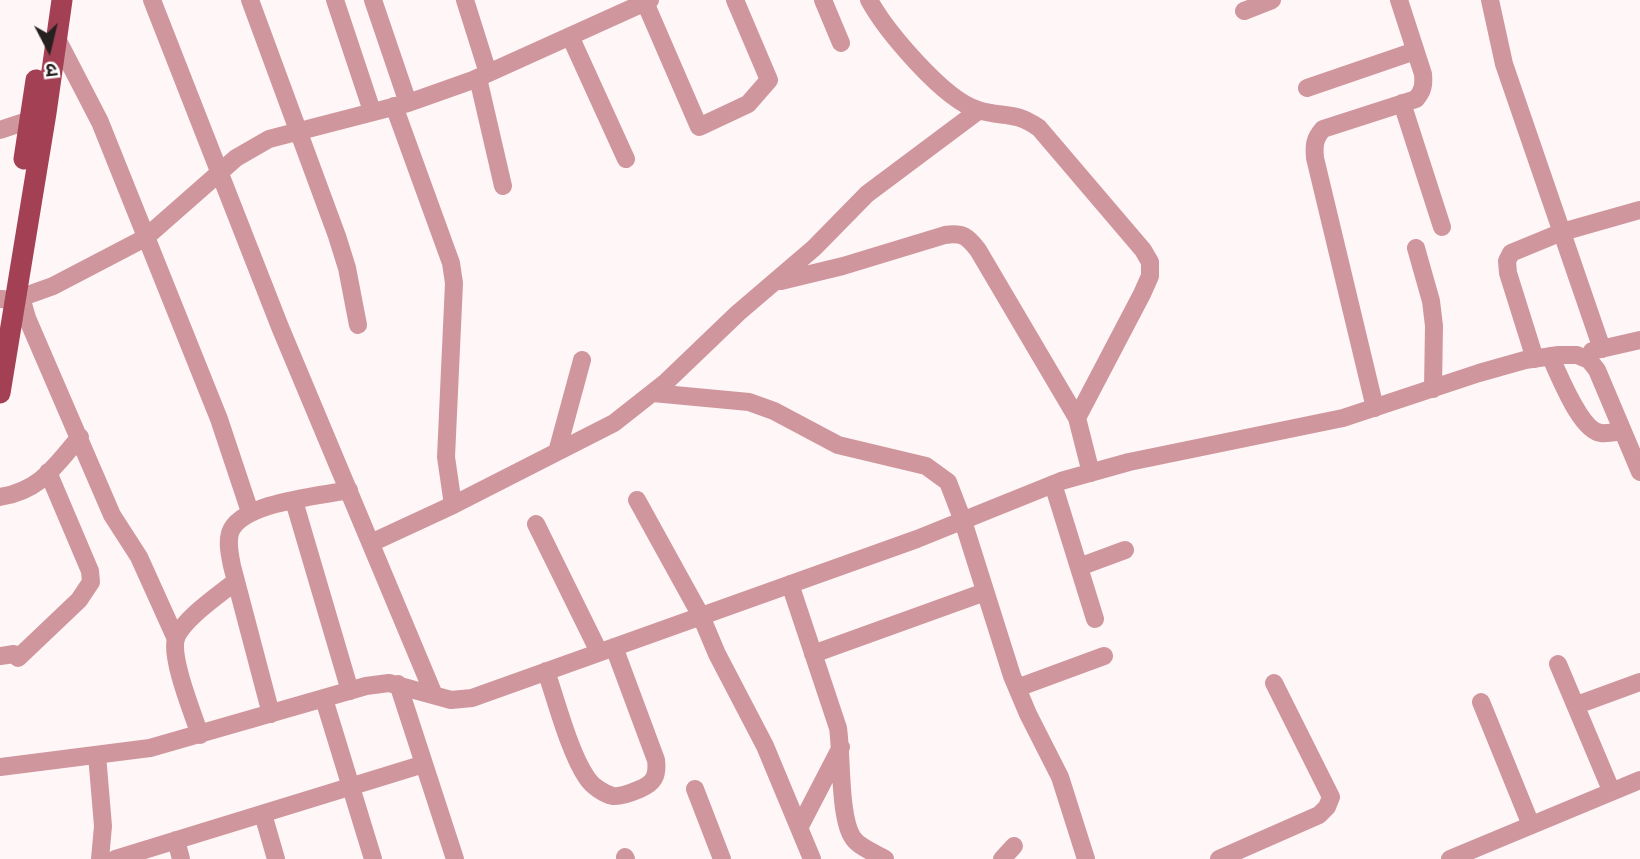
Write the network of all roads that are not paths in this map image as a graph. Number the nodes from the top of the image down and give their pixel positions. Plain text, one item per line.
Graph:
1 (50, 0) edge
2 (62, 0) edge
3 (152, 0) edge
4 (250, 0) edge
5 (335, 0) edge
6 (373, 0) edge
7 (465, 0) edge
8 (735, 0) edge
9 (823, 0) edge
10 (869, 0) edge
11 (1272, 0) edge
12 (1399, 0) edge
13 (1490, 0) edge
14 (646, 1) edge
15 (1244, 11) dead end
16 (570, 36) junction
17 (56, 37) junction
18 (841, 43) dead end
19 (1415, 51) junction
20 (483, 76) junction
21 (1307, 89) dead end
22 (1402, 103) junction
23 (401, 104) junction
24 (372, 111) junction
25 (978, 111) junction
26 (30, 120) junction
27 (0, 131) edge
28 (297, 131) junction
29 (626, 159) dead end
30 (220, 173) junction
31 (503, 186) dead end
32 (1640, 210) edge
33 (1442, 227) dead end
34 (1562, 232) junction
35 (145, 238) junction
36 (1416, 248) dead end
37 (777, 282) junction
38 (9, 300) edge
39 (358, 325) dead end
40 (1640, 340) edge
41 (1602, 349) junction
42 (1577, 355) junction
43 (1543, 358) junction
44 (582, 360) dead end
45 (1433, 389) junction
46 (0, 393) edge
47 (653, 393) junction
48 (1375, 408) junction
49 (1077, 418) junction
50 (1623, 431) junction
51 (80, 437) junction
52 (557, 452) junction
53 (48, 472) junction
54 (1640, 472) edge
55 (1091, 473) junction
56 (1053, 485) junction
57 (349, 490) junction
58 (0, 498) edge
59 (637, 500) dead end
60 (294, 501) junction
61 (453, 505) junction
62 (250, 512) junction
63 (962, 521) junction
64 (536, 524) dead end
65 (371, 543) junction
66 (1125, 550) dead end
67 (1079, 567) junction
68 (236, 580) junction
69 (790, 584) junction
70 (985, 592) junction
71 (701, 616) junction
72 (1095, 619) dead end
73 (176, 639) junction
74 (607, 650) junction
75 (813, 654) junction
76 (0, 656) edge
77 (1104, 656) dead end
78 (1559, 664) dead end
79 (546, 671) junction
80 (1274, 682) dead end
81 (1640, 682) edge
82 (398, 684) junction
83 (1017, 688) junction
84 (350, 691) junction
85 (434, 695) junction
86 (324, 699) junction
87 (1481, 702) dead end
88 (1577, 705) junction
89 (271, 714) junction
90 (200, 735) junction
91 (841, 747) junction
92 (97, 755) junction
93 (424, 764) junction
94 (0, 767) edge
95 (1640, 780) edge
96 (350, 787) junction
97 (695, 789) dead end
98 (1611, 790) junction
99 (263, 814) junction
100 (1531, 825) junction
101 (799, 828) junction
102 (176, 840) junction
103 (100, 859) edge
104 (115, 859) edge
105 (181, 859) edge
106 (276, 859) edge
107 (373, 859) edge
108 (455, 859) edge
109 (722, 859) edge
110 (812, 859) edge
111 (885, 859) edge
112 (1086, 859) edge
113 (1219, 859) edge
114 (1450, 859) edge

1 - 26 main road
2 - 17 main road
3 - 30 street
4 - 28 street
5 - 24 street
6 - 23 street
7 - 20 street
8 - 14 street
9 - 18 street
10 - 25 street
11 - 15 street
12 - 19 street
13 - 34 street
14 - 16 street
16 - 20 street
16 - 29 street
17 - 35 street
17 - 38 main road
19 - 21 street
19 - 22 street
20 - 23 street
20 - 31 street
22 - 33 street
22 - 48 street
23 - 24 street
23 - 61 street
24 - 28 street
25 - 37 street
25 - 49 street
26 - 27 street
26 - 38 main road
28 - 30 street
28 - 39 street
30 - 35 street
30 - 57 street
32 - 34 street
34 - 41 street
34 - 43 street
35 - 38 street
35 - 62 street
36 - 45 street
37 - 47 street
37 - 49 street
38 - 46 main road
38 - 51 street
40 - 41 street
41 - 42 street
42 - 43 street
42 - 50 street
43 - 45 street
43 - 50 street
44 - 52 street
45 - 48 street
47 - 52 street
47 - 63 street
48 - 55 street
49 - 55 street
50 - 54 street
51 - 53 street
51 - 73 street
52 - 61 street
53 - 58 street
53 - 76 street
55 - 56 street
56 - 63 street
56 - 67 street
57 - 60 street
57 - 65 street
59 - 71 street
60 - 62 street
60 - 84 street
61 - 65 street
62 - 68 street
63 - 69 street
63 - 70 street
64 - 74 street
65 - 85 street
66 - 67 street
67 - 72 street
68 - 73 street
68 - 89 street
69 - 71 street
69 - 75 street
70 - 75 street
70 - 83 street
71 - 74 street
71 - 101 street
73 - 90 street
74 - 79 street
74 - 79 street
75 - 91 street
77 - 83 street
78 - 88 street
79 - 85 street
80 - 113 street
81 - 88 street
82 - 84 street
82 - 85 street
82 - 93 street
83 - 112 street
84 - 86 street
86 - 89 street
86 - 96 street
87 - 100 street
88 - 98 street
89 - 90 street
90 - 92 street
91 - 101 street
91 - 111 street
92 - 94 street
92 - 103 street
93 - 96 street
93 - 108 street
95 - 98 street
96 - 99 street
96 - 107 street
97 - 109 street
98 - 100 street
99 - 102 street
99 - 106 street
100 - 114 street
101 - 110 street
102 - 104 street
102 - 105 street

